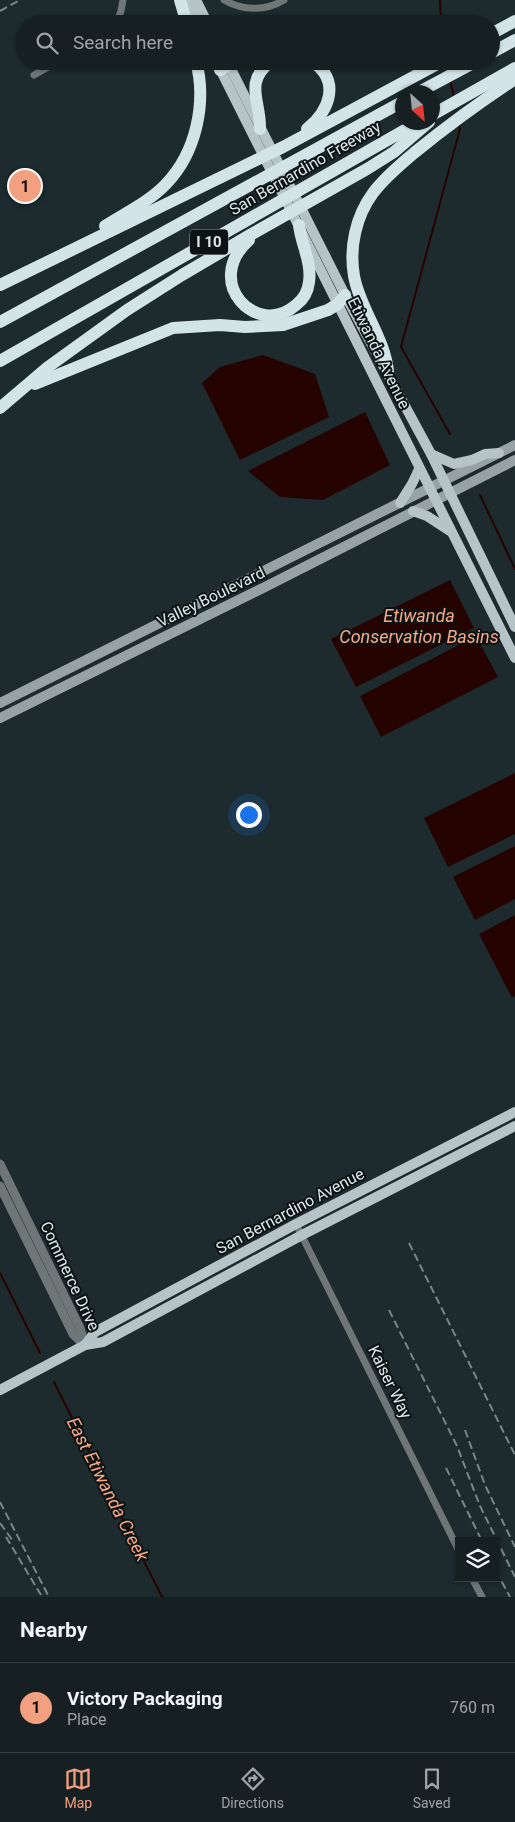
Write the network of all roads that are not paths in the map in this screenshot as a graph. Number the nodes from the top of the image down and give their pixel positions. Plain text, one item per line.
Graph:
1 (123, 0) edge
2 (180, 0) edge
3 (186, 0) edge
4 (196, 0) edge
5 (224, 0) edge
6 (284, 0) edge
7 (515, 14) edge
8 (119, 15) edge
9 (184, 15) edge
10 (193, 15) edge
11 (204, 15) edge
12 (500, 21) edge
13 (515, 21) edge
14 (500, 29) edge
15 (515, 40) edge
16 (500, 48) edge
17 (515, 68) edge
18 (43, 70) edge
19 (197, 70) edge
20 (228, 70) edge
21 (263, 70) edge
22 (322, 70) edge
23 (427, 70) edge
24 (461, 70) edge
25 (34, 75) dead end
26 (515, 79) edge
27 (433, 85) edge
28 (455, 102) junction
29 (395, 106) edge
30 (440, 110) edge
31 (440, 114) edge
32 (405, 130) edge
33 (420, 130) edge
34 (256, 131) junction
35 (274, 151) junction
36 (273, 223) junction
37 (303, 223) junction
38 (66, 252) junction
39 (0, 285) edge
40 (342, 300) junction
41 (0, 322) edge
42 (0, 362) edge
43 (388, 372) junction
44 (0, 397) edge
45 (0, 408) edge
46 (515, 445) edge
47 (499, 453) junction
48 (432, 454) junction
49 (515, 460) edge
50 (419, 469) junction
51 (444, 482) junction
52 (429, 489) junction
53 (449, 493) junction
54 (435, 500) junction
55 (400, 503) junction
56 (413, 512) junction
57 (451, 531) junction
58 (515, 627) edge
59 (515, 658) edge
60 (0, 703) edge
61 (0, 718) edge
62 (515, 1112) edge
63 (515, 1126) edge
64 (0, 1164) edge
65 (0, 1186) edge
66 (296, 1224) junction
67 (302, 1235) junction
68 (84, 1345) junction
69 (0, 1390) edge
70 (455, 1543) edge
71 (474, 1582) edge
72 (482, 1597) edge

1 - 8 street
2 - 9 highway
3 - 10 main road
4 - 11 main road
5 - 6 street
7 - 12 highway
13 - 14 highway
15 - 16 highway
17 - 28 highway
18 - 25 street
19 - 38 highway
20 - 34 main road, Etiwanda Avenue
21 - 34 highway
22 - 35 highway
23 - 35 highway
24 - 27 highway
26 - 43 highway
28 - 30 highway
28 - 31 highway
29 - 41 highway, San Bernardino Freeway / I 10
32 - 42 highway, San Bernardino Freeway / I 10
33 - 36 highway
34 - 37 main road, Etiwanda Avenue
35 - 38 highway
36 - 37 highway
36 - 45 highway
37 - 40 main road, Etiwanda Avenue
38 - 39 highway
40 - 43 main road, Etiwanda Avenue
40 - 44 highway
40 - 50 main road, Etiwanda Avenue
43 - 48 main road, Etiwanda Avenue
46 - 47 main road, Valley Boulevard
47 - 48 main road
47 - 51 main road, Valley Boulevard
48 - 51 main road, Etiwanda Avenue
49 - 53 main road, Valley Boulevard
50 - 52 main road, Etiwanda Avenue
50 - 55 main road
51 - 52 main road, Valley Boulevard
51 - 53 main road, Etiwanda Avenue
52 - 54 main road, Etiwanda Avenue
52 - 55 main road, Valley Boulevard
53 - 54 main road, Valley Boulevard
53 - 58 main road, Etiwanda Avenue
54 - 56 main road, Valley Boulevard
54 - 57 main road, Etiwanda Avenue
55 - 60 main road, Valley Boulevard
56 - 57 main road
56 - 61 main road, Valley Boulevard
57 - 59 main road, Etiwanda Avenue
62 - 66 main road, San Bernardino Avenue
63 - 67 main road, San Bernardino Avenue
64 - 68 street, Commerce Drive
65 - 68 street, Commerce Drive
66 - 67 street, Kaiser Way
66 - 68 main road, San Bernardino Avenue
67 - 68 main road, San Bernardino Avenue
67 - 70 street, Kaiser Way
68 - 69 main road, San Bernardino Avenue
71 - 72 street

